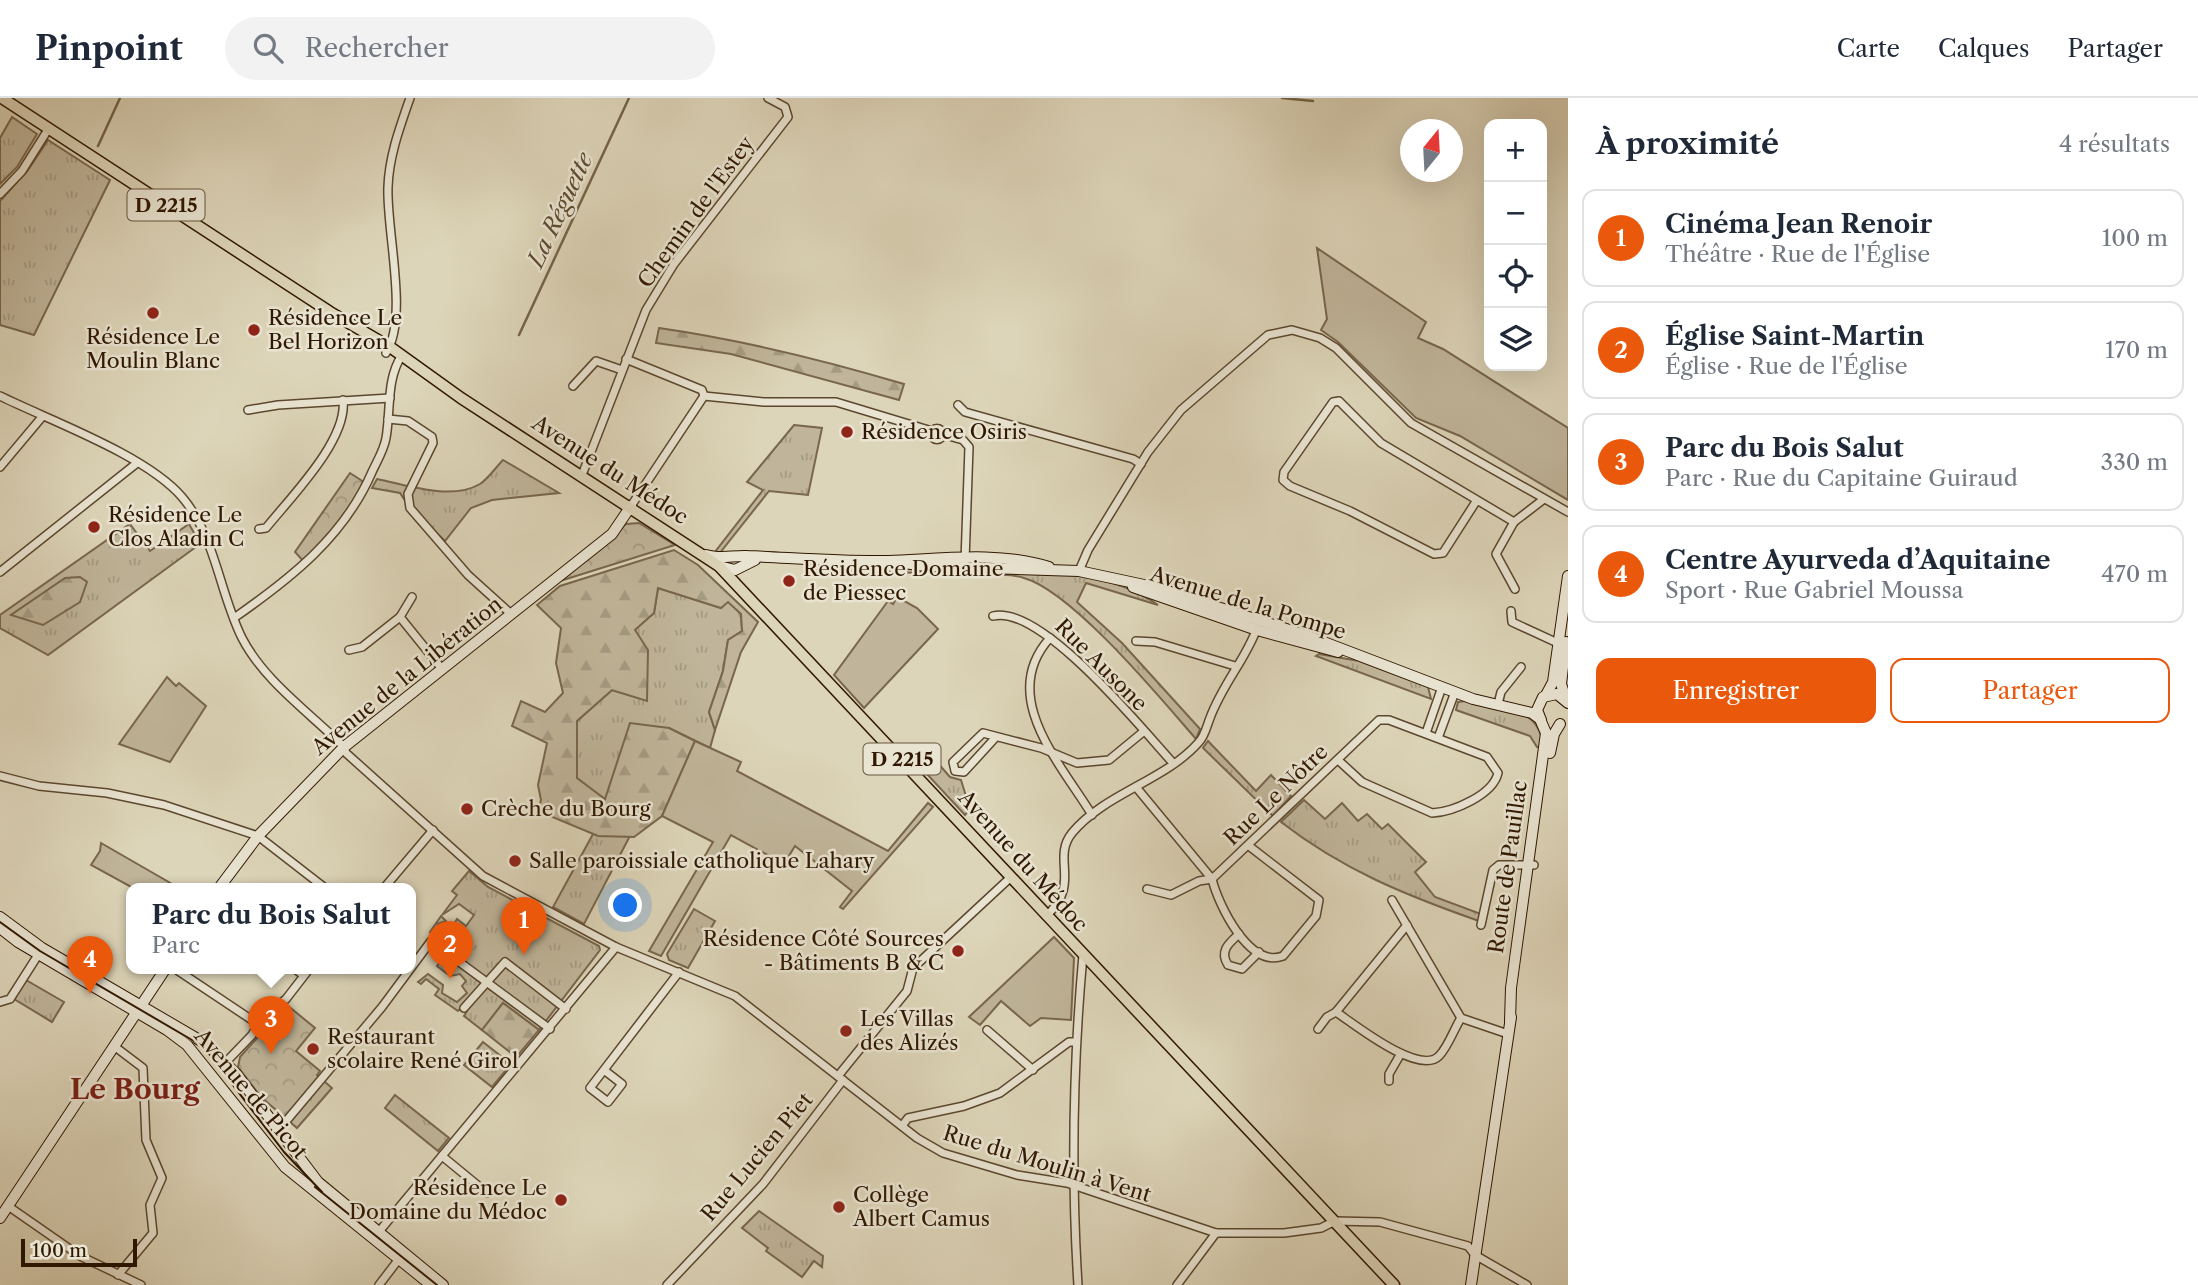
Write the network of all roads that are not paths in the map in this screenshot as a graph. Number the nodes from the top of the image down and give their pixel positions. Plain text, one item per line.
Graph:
1 (2, 98) edge
2 (410, 98) edge
3 (768, 98) edge
4 (48, 128) junction
5 (0, 194) edge
6 (388, 350) junction
7 (400, 358) junction
8 (626, 359) junction
9 (622, 370) junction
10 (573, 386) dead end
11 (0, 396) edge
12 (704, 396) junction
13 (390, 398) junction
14 (344, 400) junction
15 (958, 405) dead end
16 (248, 411) dead end
17 (42, 417) junction
18 (388, 419) junction
19 (138, 463) junction
20 (1141, 464) junction
21 (0, 467) edge
22 (582, 475) junction
23 (1477, 499) junction
24 (1544, 499) junction
25 (631, 506) junction
26 (1568, 512) edge
27 (1514, 522) junction
28 (259, 529) dead end
29 (705, 555) junction
30 (763, 558) junction
31 (965, 563) junction
32 (719, 566) junction
33 (735, 570) junction
34 (1079, 571) junction
35 (0, 572) edge
36 (1568, 576) edge
37 (738, 585) junction
38 (1515, 589) dead end
39 (412, 597) dead end
40 (1511, 611) dead end
41 (511, 614) junction
42 (993, 616) dead end
43 (400, 617) junction
44 (234, 618) junction
45 (1258, 625) junction
46 (1568, 628) edge
47 (1050, 638) junction
48 (1136, 641) dead end
49 (1562, 645) junction
50 (349, 650) dead end
51 (1235, 666) junction
52 (1521, 667) dead end
53 (442, 669) junction
54 (1442, 687) junction
55 (1455, 692) junction
56 (1543, 698) junction
57 (1567, 701) edge
58 (1497, 704) junction
59 (1514, 706) junction
60 (1540, 719) junction
61 (1565, 720) edge
62 (1143, 732) junction
63 (1426, 733) junction
64 (996, 737) junction
65 (1438, 738) junction
66 (344, 747) junction
67 (1054, 754) junction
68 (1338, 760) junction
69 (1173, 763) junction
70 (0, 776) edge
71 (1136, 787) junction
72 (1092, 815) junction
73 (433, 830) junction
74 (258, 836) junction
75 (1249, 846) junction
76 (1531, 865) junction
77 (1011, 877) junction
78 (1212, 879) junction
79 (223, 883) edge
80 (319, 883) edge
81 (388, 883) edge
82 (1147, 889) dead end
83 (1392, 900) dead end
84 (1046, 916) junction
85 (0, 917) edge
86 (1407, 925) junction
87 (1480, 925) dead end
88 (0, 928) edge
89 (1239, 934) junction
90 (616, 947) junction
91 (1259, 952) junction
92 (38, 955) junction
93 (1083, 955) junction
94 (416, 961) edge
95 (679, 972) junction
96 (162, 974) edge
97 (183, 974) edge
98 (406, 974) edge
99 (303, 975) edge
100 (486, 982) junction
101 (0, 1002) edge
102 (464, 1008) dead end
103 (139, 1009) junction
104 (566, 1009) junction
105 (1336, 1012) junction
106 (1461, 1018) junction
107 (258, 1024) junction
108 (550, 1029) junction
109 (1318, 1029) dead end
110 (987, 1030) dead end
111 (1508, 1034) junction
112 (1075, 1042) junction
113 (114, 1046) junction
114 (1400, 1055) junction
115 (226, 1062) junction
116 (604, 1070) junction
117 (1033, 1070) junction
118 (840, 1078) junction
119 (1389, 1080) dead end
120 (287, 1120) dead end
121 (902, 1126) junction
122 (443, 1156) junction
123 (1074, 1186) junction
124 (487, 1193) dead end
125 (8, 1206) junction
126 (0, 1218) edge
127 (1335, 1220) junction
128 (1216, 1233) junction
129 (377, 1234) junction
130 (402, 1254) junction
131 (1475, 1255) junction
132 (118, 1275) junction
133 (127, 1283) edge
134 (141, 1285) edge
135 (379, 1285) edge
136 (430, 1285) edge
137 (443, 1285) edge
138 (667, 1285) edge
139 (1078, 1285) edge
140 (1177, 1285) edge
141 (1394, 1285) edge
142 (1471, 1285) edge
143 (1527, 1285) edge

1 - 4 main road, Avenue du Médoc / D 2215
2 - 6 street
3 - 8 street, Chemin de l'Estey
4 - 5 street
4 - 6 main road, Avenue du Médoc / D 2215
6 - 7 main road, Avenue du Médoc / D 2215
7 - 13 street
7 - 22 main road, Avenue du Médoc / D 2215
8 - 9 street
8 - 12 street
9 - 10 street
9 - 22 street
11 - 17 street, Rue du Moulin à Vent
12 - 25 street
12 - 31 street
13 - 14 street
13 - 18 street
14 - 16 street
14 - 28 street
15 - 20 street
17 - 19 street, Rue du Moulin à Vent
17 - 21 street
18 - 41 street
18 - 44 street
19 - 35 street
19 - 44 street, Rue du Moulin à Vent
20 - 24 street
20 - 34 street
22 - 25 main road, Avenue du Médoc / D 2215
23 - 23 street
23 - 27 street
24 - 26 street
24 - 27 street
25 - 29 main road, Avenue du Médoc / D 2215
25 - 41 street, Avenue de la Libération
27 - 38 street
29 - 30 street, Avenue de la Pompe
29 - 32 main road, Avenue du Médoc / D 2215
30 - 31 street, Avenue de la Pompe
30 - 33 street, Avenue de la Pompe
31 - 34 street, Avenue de la Pompe
32 - 33 street
32 - 37 main road, Avenue du Médoc / D 2215
33 - 37 street
34 - 45 street, Avenue de la Pompe
36 - 49 street
37 - 77 main road, Avenue du Médoc / D 2215
39 - 43 street
40 - 49 street
41 - 53 street, Avenue de la Libération
42 - 47 street, Rue Ausone
43 - 50 street
43 - 53 street
44 - 66 street, Rue du Moulin à Vent
45 - 51 street
45 - 54 street, Avenue de la Pompe
46 - 49 street
47 - 62 street, Rue Ausone
47 - 67 street
48 - 51 street
49 - 56 street
49 - 57 street
51 - 69 street
52 - 58 street
53 - 66 street, Avenue de la Libération
54 - 55 street, Avenue de la Pompe
54 - 63 street
55 - 58 street, Avenue de la Pompe
55 - 65 street
56 - 57 street
56 - 59 street, Avenue de la Pompe
56 - 60 street, Route de Pauillac
58 - 59 street, Avenue de la Pompe
59 - 60 street, Avenue de la Pompe
60 - 61 street, Avenue de la Pompe
60 - 76 street, Route de Pauillac
61 - 76 street, Route de Pauillac
62 - 67 street
62 - 69 street, Rue Ausone
63 - 65 street
63 - 68 street, Rue Le Nôtre
64 - 64 street
64 - 67 street
65 - 68 street
66 - 73 street, Rue du Moulin à Vent
66 - 74 street, Avenue de la Libération
67 - 72 street
68 - 75 street, Rue Le Nôtre
69 - 71 street
70 - 74 street
71 - 72 street
71 - 78 street
72 - 84 street
73 - 81 street
73 - 90 street, Rue du Moulin à Vent
74 - 79 street, Avenue de la Libération
74 - 80 street
75 - 78 street, Rue Le Nôtre
75 - 91 street
76 - 87 street
76 - 111 street, Route de Pauillac
77 - 84 main road, Avenue du Médoc / D 2215
77 - 118 street, Rue Lucien Piet
78 - 82 street
78 - 89 street
83 - 86 street
84 - 93 main road, Avenue du Médoc / D 2215
85 - 103 street
86 - 105 street
86 - 106 street
88 - 92 street
89 - 91 street
89 - 91 street
90 - 95 street, Rue du Moulin à Vent
90 - 104 street
92 - 101 street
92 - 103 street
93 - 112 street
93 - 127 main road, Avenue du Médoc / D 2215
94 - 100 street
95 - 116 street
95 - 118 street, Rue du Moulin à Vent
96 - 103 street
97 - 107 street
98 - 120 street
99 - 107 street
100 - 102 street
100 - 104 street
100 - 108 street
103 - 113 street
103 - 115 street, Avenue de Picot
103 - 129 street, Avenue de Picot
104 - 108 street
105 - 109 street
105 - 114 street
106 - 111 street
106 - 114 street
107 - 115 street
108 - 122 street
110 - 117 street
111 - 131 street, Route de Pauillac
112 - 117 street
112 - 123 street
113 - 125 street
113 - 132 street
114 - 119 street
115 - 129 street, Avenue de Picot
116 - 116 street
117 - 121 street
118 - 121 street, Rue du Moulin à Vent
118 - 138 street, Rue Lucien Piet
121 - 123 street, Rue du Moulin à Vent
122 - 124 street
122 - 129 street
123 - 128 street, Rue du Moulin à Vent
123 - 139 street
125 - 126 street
125 - 132 street
127 - 128 street, Rue du Moulin à Vent
127 - 131 street, Rue du Moulin à Vent
127 - 141 main road, Avenue du Médoc / D 2215
128 - 140 street
129 - 130 street, Avenue de Picot
130 - 135 street
130 - 136 street, Avenue de Picot
130 - 137 street, Avenue de Picot
131 - 142 street, Route de Pauillac
131 - 143 street, Rue du Moulin à Vent
132 - 133 street
133 - 134 street

